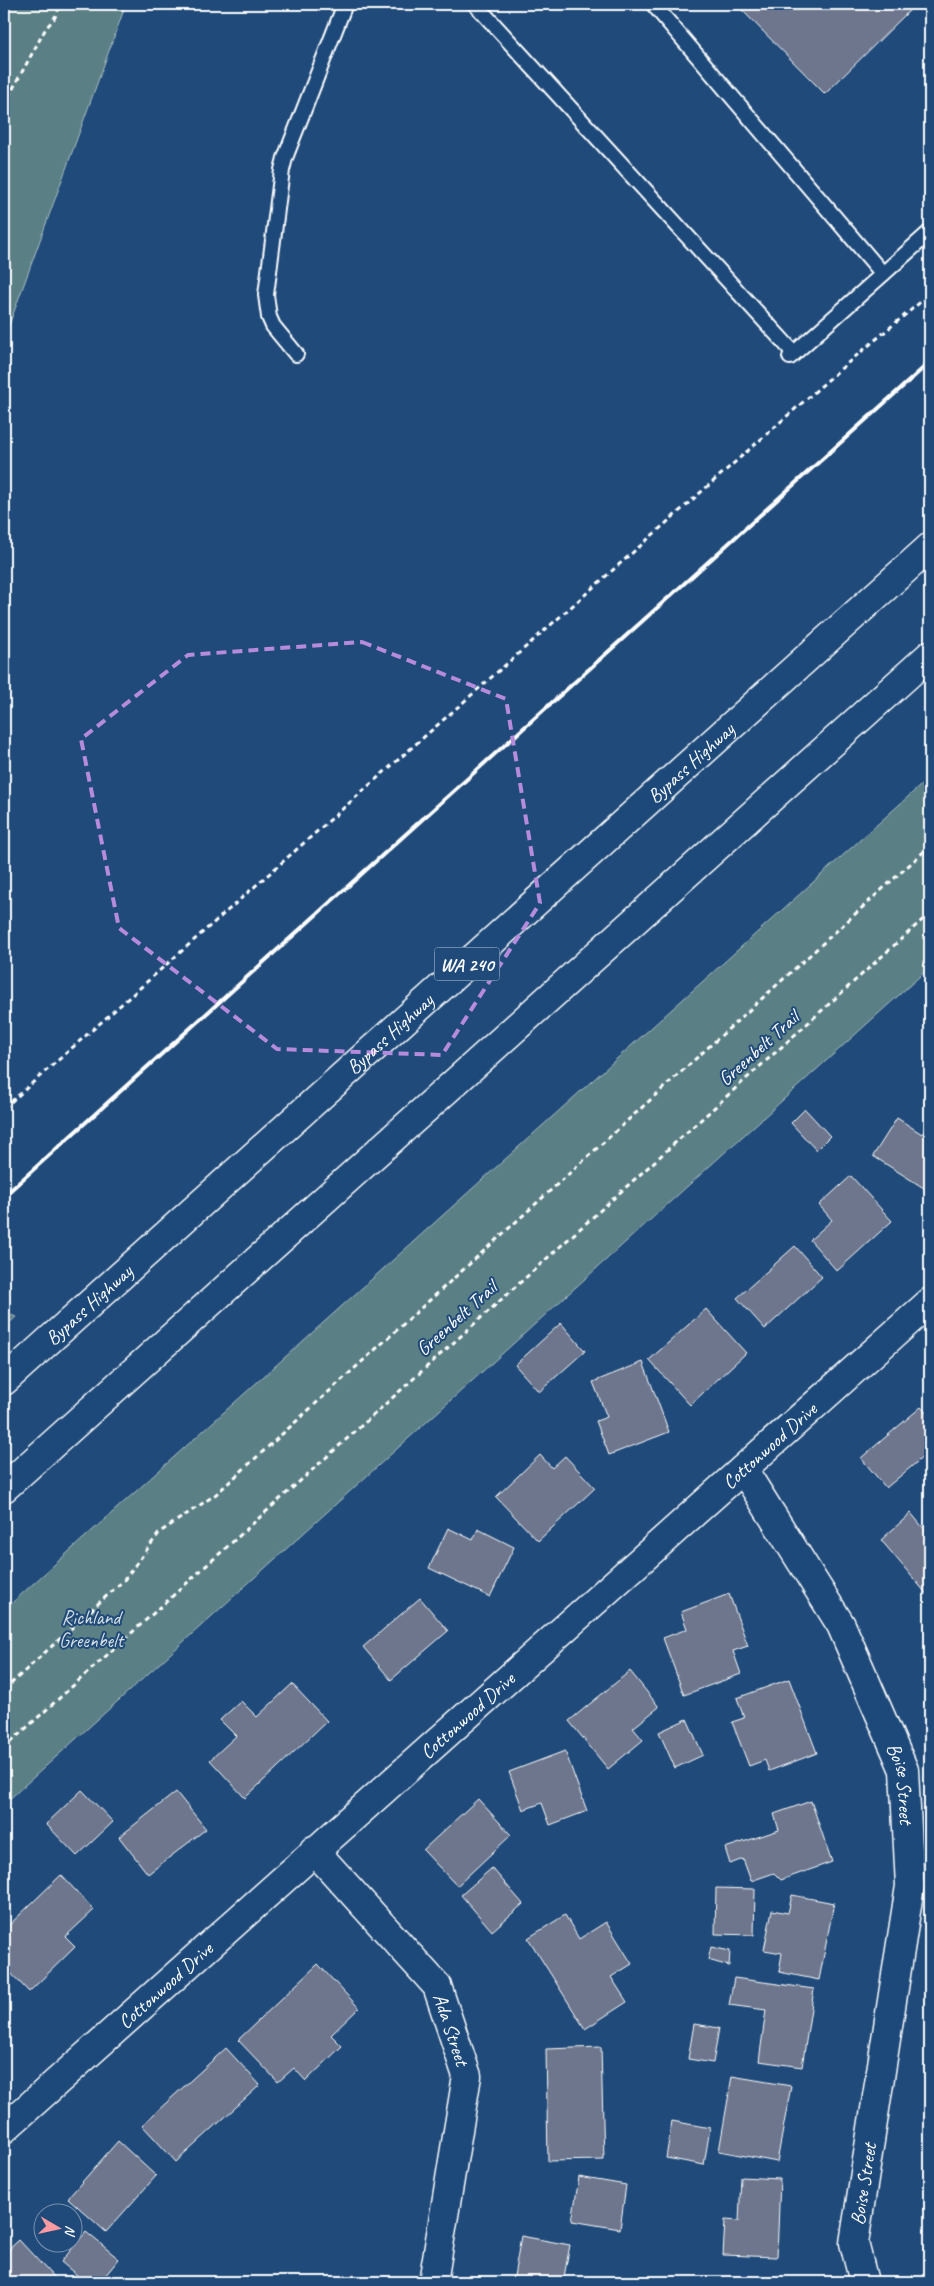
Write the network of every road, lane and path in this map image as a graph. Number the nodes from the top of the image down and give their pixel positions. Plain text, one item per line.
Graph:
1 (61, 4) edge
2 (345, 4) edge
3 (475, 4) edge
4 (653, 4) edge
5 (4, 105) edge
6 (930, 232) edge
7 (883, 274) junction
8 (930, 294) edge
9 (296, 354) dead end
10 (930, 547) edge
11 (930, 655) edge
12 (930, 846) edge
13 (930, 913) edge
14 (4, 1108) edge
15 (930, 1302) edge
16 (4, 1380) edge
17 (743, 1469) junction
18 (4, 1488) edge
19 (4, 1690) edge
20 (4, 1748) edge
21 (314, 1850) junction
22 (4, 2129) edge
23 (433, 2282) edge
24 (864, 2282) edge

1 - 5 path
2 - 9 lane
3 - 7 lane
4 - 7 lane
6 - 7 lane
8 - 14 path
10 - 16 main road, Bypass Highway / WA 240
11 - 18 main road
12 - 19 path
13 - 20 path, Greenbelt Trail
15 - 17 main road, Cottonwood Drive
17 - 21 main road, Cottonwood Drive
17 - 24 main road, Boise Street
21 - 22 main road, Cottonwood Drive
21 - 23 main road, Ada Street

